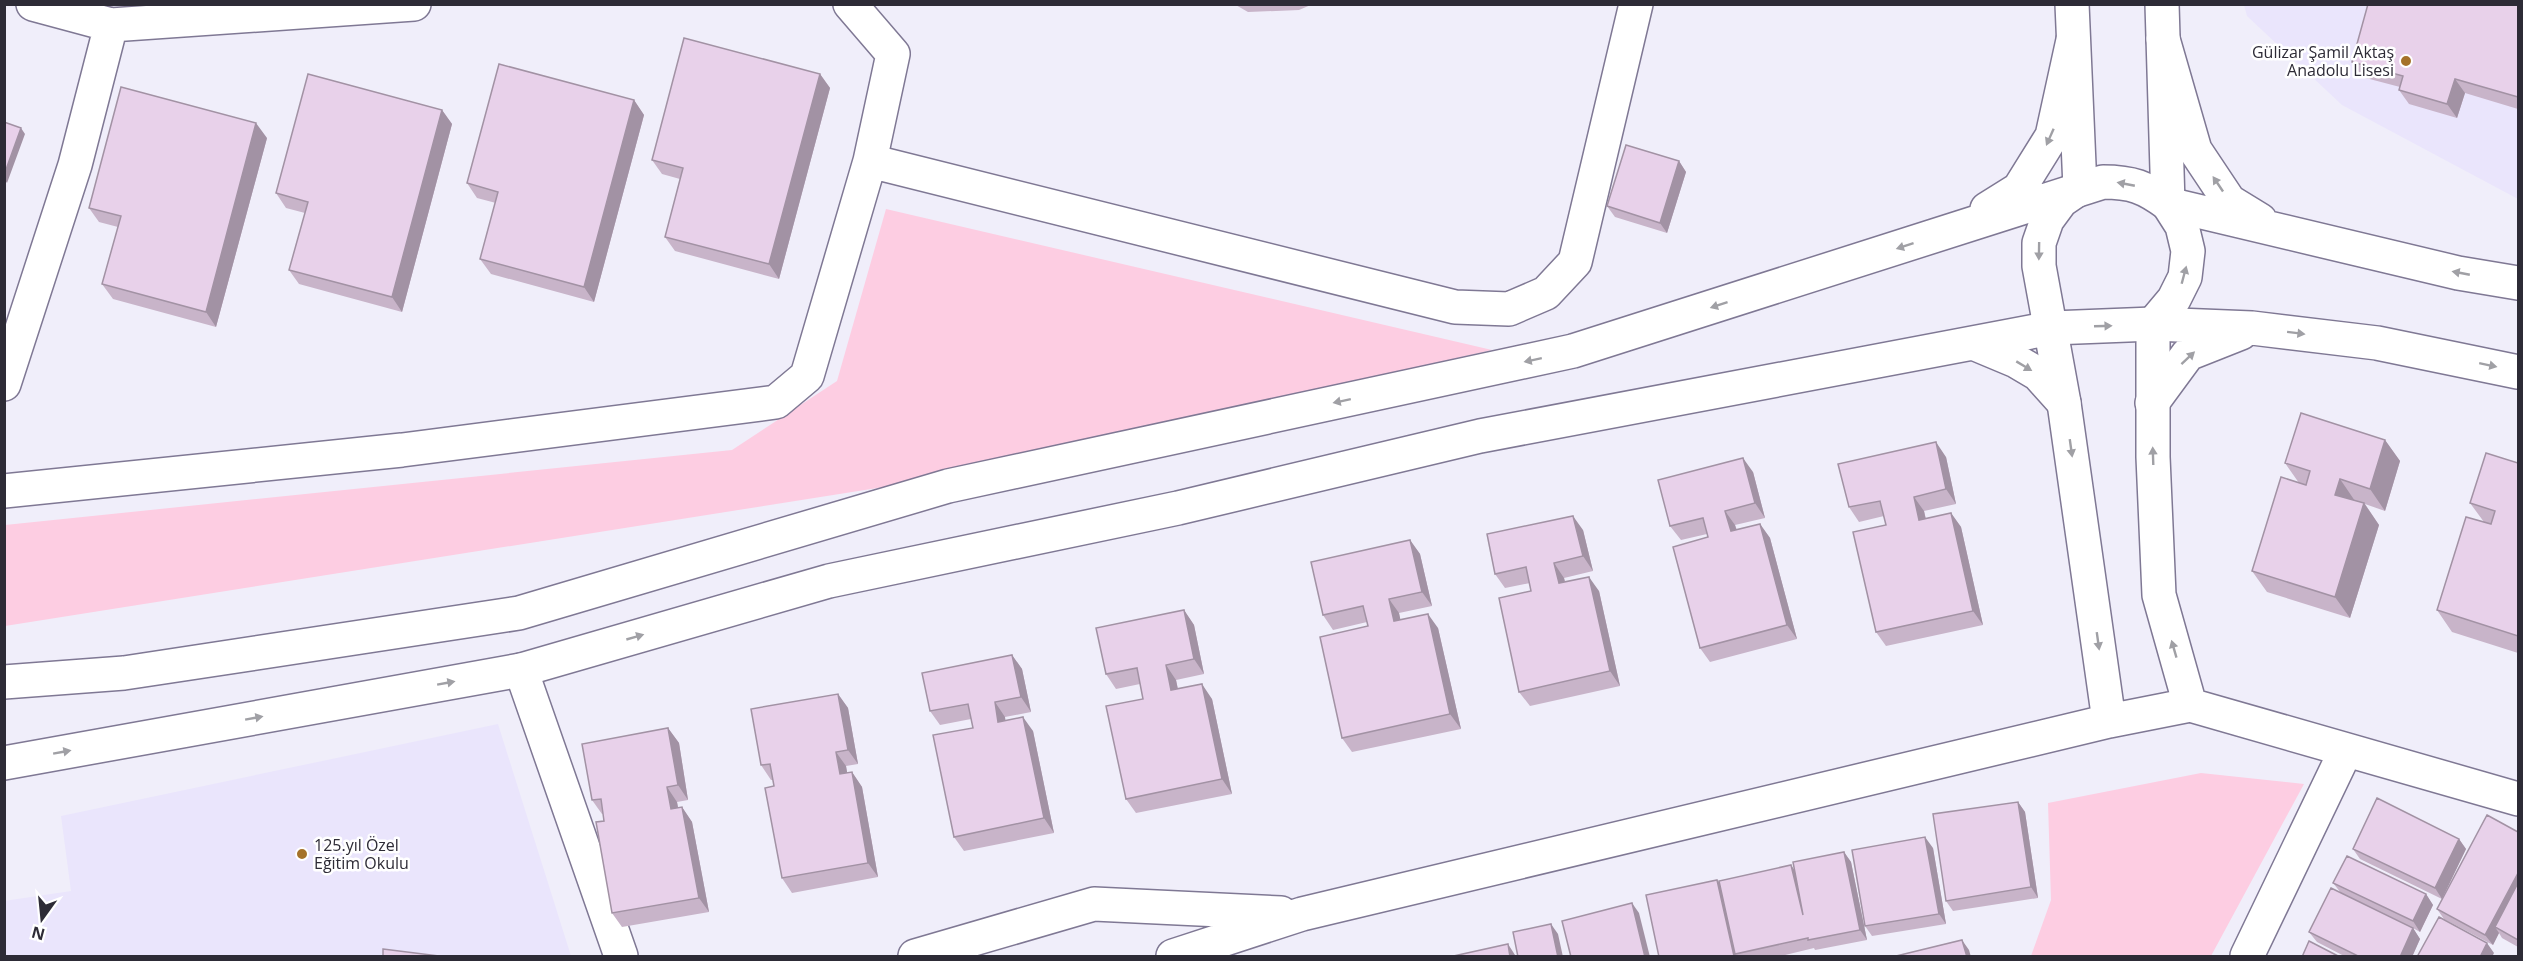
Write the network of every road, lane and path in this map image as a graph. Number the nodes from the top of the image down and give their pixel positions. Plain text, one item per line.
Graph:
1 (33, 4) edge
2 (414, 4) edge
3 (850, 4) edge
4 (1636, 4) edge
5 (2072, 4) edge
6 (2162, 4) edge
7 (111, 25) junction
8 (2163, 39) junction
9 (2073, 40) junction
10 (870, 161) junction
11 (2080, 188) junction
12 (2168, 204) junction
13 (1953, 230) junction
14 (2280, 231) junction
15 (2518, 283) edge
16 (2153, 324) junction
17 (2052, 328) junction
18 (2252, 328) junction
19 (1973, 343) junction
20 (2518, 372) edge
21 (4, 384) edge
22 (2064, 403) junction
23 (2152, 403) junction
24 (4, 491) edge
25 (521, 670) junction
26 (4, 682) edge
27 (2190, 705) junction
28 (2109, 721) junction
29 (2346, 750) junction
30 (4, 763) edge
31 (2518, 799) edge
32 (1302, 914) junction
33 (621, 957) edge
34 (915, 957) edge
35 (1173, 957) edge
36 (2247, 957) edge

1 - 7 street
2 - 7 street
3 - 10 street
4 - 10 street
5 - 9 street
6 - 8 street
7 - 21 street
8 - 12 street
14 -> 8 street
9 - 11 street
9 -> 13 street
10 - 24 street
12 -> 11 street
11 - 13 street
11 -> 17 street
12 - 14 street
16 -> 12 street
13 -> 26 street
15 -> 14 street
17 -> 16 street
16 - 18 street
16 - 23 street
17 - 19 street
17 - 22 street
18 -> 20 street
23 -> 18 street
19 -> 22 street
25 -> 19 street
22 -> 28 street
27 -> 23 street
30 -> 25 street
25 - 33 street
27 - 28 street
27 - 29 street
28 - 32 street
29 - 31 street
29 - 36 street
32 - 34 street
32 - 35 street

